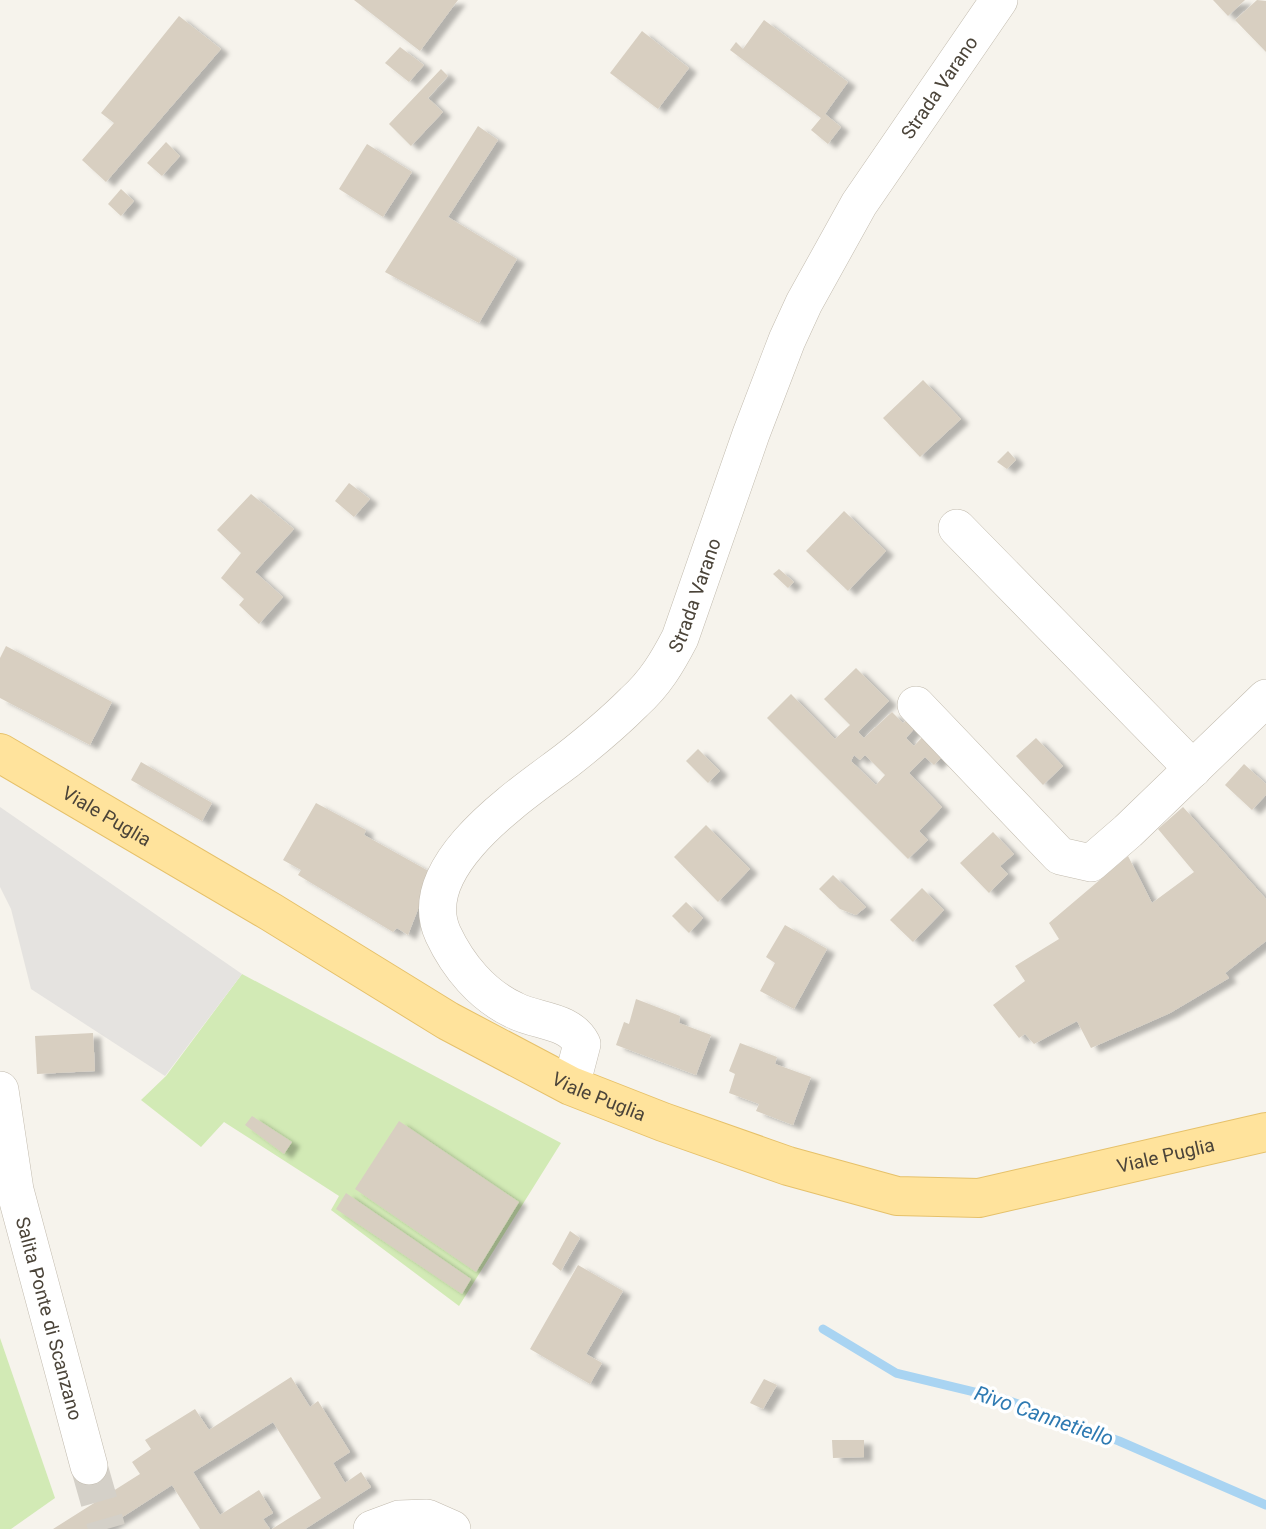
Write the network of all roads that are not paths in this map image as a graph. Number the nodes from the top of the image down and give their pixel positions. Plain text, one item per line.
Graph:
1 (999, 0) edge
2 (957, 528) dead end
3 (1266, 698) edge
4 (916, 705) dead end
5 (0, 753) edge
6 (1193, 768) junction
7 (571, 1086) junction
8 (0, 1090) edge
9 (1266, 1132) edge
10 (89, 1466) tunnel mouth
11 (372, 1529) edge
12 (453, 1529) edge

1 - 7 street, Strada Varano
2 - 6 street
3 - 6 street
4 - 6 street
5 - 7 main road, Viale Puglia
7 - 9 main road, Viale Puglia
8 - 10 street, Salita Ponte di Scanzano
11 - 12 street

